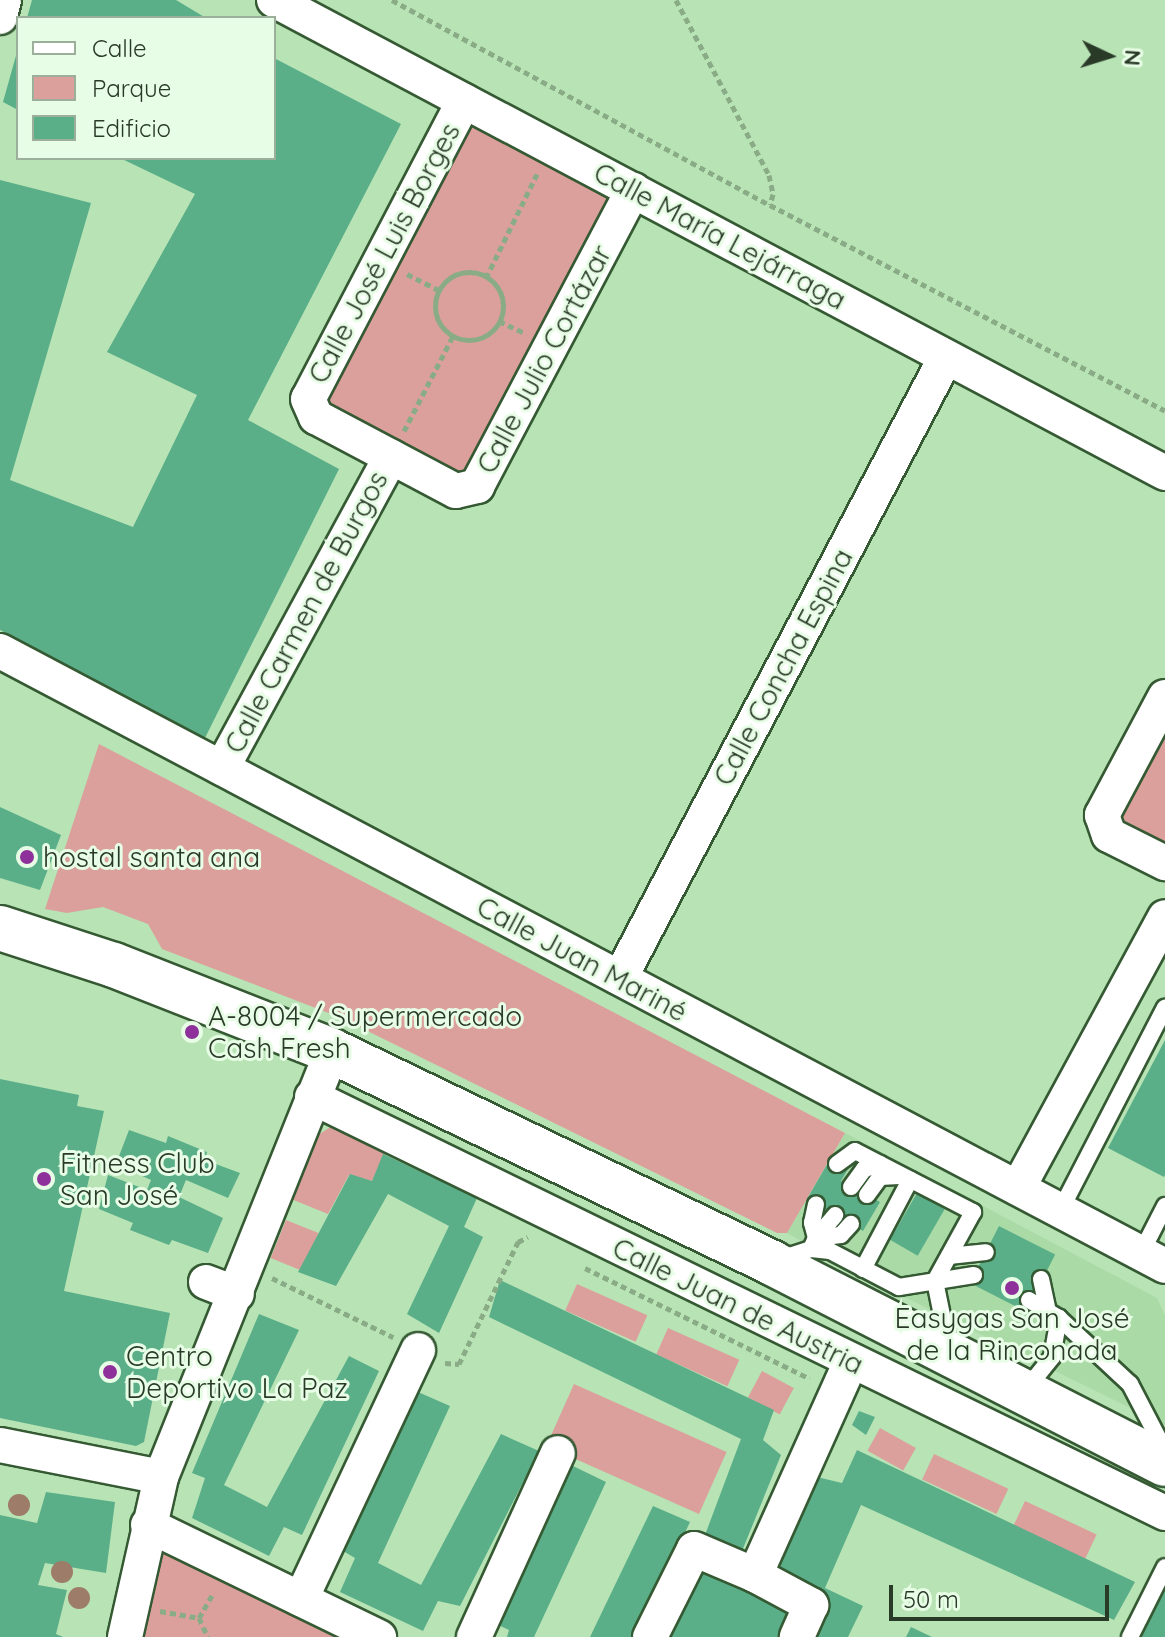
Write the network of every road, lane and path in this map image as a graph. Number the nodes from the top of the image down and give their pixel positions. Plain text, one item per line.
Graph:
1 (4, 0) edge
2 (274, 0) edge
3 (392, 0) edge
4 (676, 0) edge
5 (0, 17) edge
6 (464, 101) junction
7 (550, 146) junction
8 (633, 190) junction
9 (770, 205) junction
10 (486, 278) junction
11 (453, 336) junction
12 (946, 357) junction
13 (1165, 411) edge
14 (391, 457) junction
15 (1165, 473) edge
16 (0, 651) edge
17 (1165, 697) edge
18 (222, 768) junction
19 (1165, 863) edge
20 (1165, 917) edge
21 (0, 928) edge
22 (620, 978) junction
23 (1165, 1008) edge
24 (332, 1051) junction
25 (312, 1097) junction
26 (837, 1164) dead end
27 (880, 1164) junction
28 (905, 1178) junction
29 (851, 1187) dead end
30 (1018, 1188) junction
31 (867, 1195) dead end
32 (816, 1204) dead end
33 (1165, 1206) edge
34 (1060, 1211) junction
35 (835, 1215) dead end
36 (851, 1224) dead end
37 (534, 1237) dead end
38 (800, 1250) junction
39 (986, 1252) dead end
40 (949, 1256) junction
41 (574, 1260) dead end
42 (1153, 1260) edge
43 (863, 1269) junction
44 (974, 1275) dead end
45 (1041, 1279) dead end
46 (230, 1281) junction
47 (935, 1281) junction
48 (1029, 1300) dead end
49 (1053, 1314) junction
50 (418, 1350) junction
51 (950, 1354) junction
52 (844, 1376) junction
53 (1020, 1389) junction
54 (0, 1445) edge
55 (1165, 1451) edge
56 (558, 1453) dead end
57 (1165, 1464) edge
58 (161, 1477) junction
59 (1165, 1513) edge
60 (148, 1525) junction
61 (1165, 1567) edge
62 (755, 1575) junction
63 (301, 1599) junction
64 (132, 1604) junction
65 (125, 1637) edge
66 (208, 1637) edge
67 (379, 1637) edge
68 (474, 1637) edge
69 (650, 1637) edge
70 (797, 1637) edge
71 (1130, 1637) edge

1 - 5 street
2 - 6 street, Calle María Lejárraga
3 - 9 path
4 - 9 path
6 - 7 street, Calle María Lejárraga
6 - 14 street, Calle José Luis Borges
7 - 8 street, Calle María Lejárraga
7 - 10 path
8 - 12 street, Calle María Lejárraga
8 - 14 street, Calle Julio Cortázar
9 - 13 path
10 - 11 path
10 - 11 path
11 - 14 path
12 - 15 street, Calle María Lejárraga
12 - 22 street, Calle Concha Espina
14 - 18 street, Calle Carmen de Burgos
16 - 18 street, Calle Juan Mariné
17 - 19 street
18 - 22 street, Calle Juan Mariné
20 - 30 street
21 - 24 main road
22 - 30 street, Calle Juan Mariné
23 - 34 lane
24 - 25 street
24 - 38 main road
25 - 46 street
25 - 52 street, Calle Juan de Austria
26 - 27 lane
27 - 28 lane
27 - 29 lane
28 - 31 lane
28 - 40 lane
28 - 43 lane
30 - 34 street, Calle Juan Mariné
32 - 38 lane
33 - 42 lane
34 - 42 street, Calle Juan Mariné
35 - 38 lane
36 - 38 lane
37 - 50 path
38 - 43 lane
38 - 51 main road
39 - 40 lane
40 - 47 lane
41 - 52 path
43 - 47 lane
44 - 47 lane
45 - 49 lane
46 - 50 path
46 - 58 street
47 - 51 lane
48 - 49 lane
49 - 53 lane
49 - 55 lane
50 - 63 street
51 - 53 main road
52 - 59 street, Calle Juan de Austria
52 - 62 street
53 - 57 main road
54 - 58 street
56 - 68 street
58 - 60 street
60 - 63 street
60 - 64 street
61 - 71 lane
62 - 69 street
62 - 70 street
63 - 67 street
64 - 65 street
64 - 66 path

